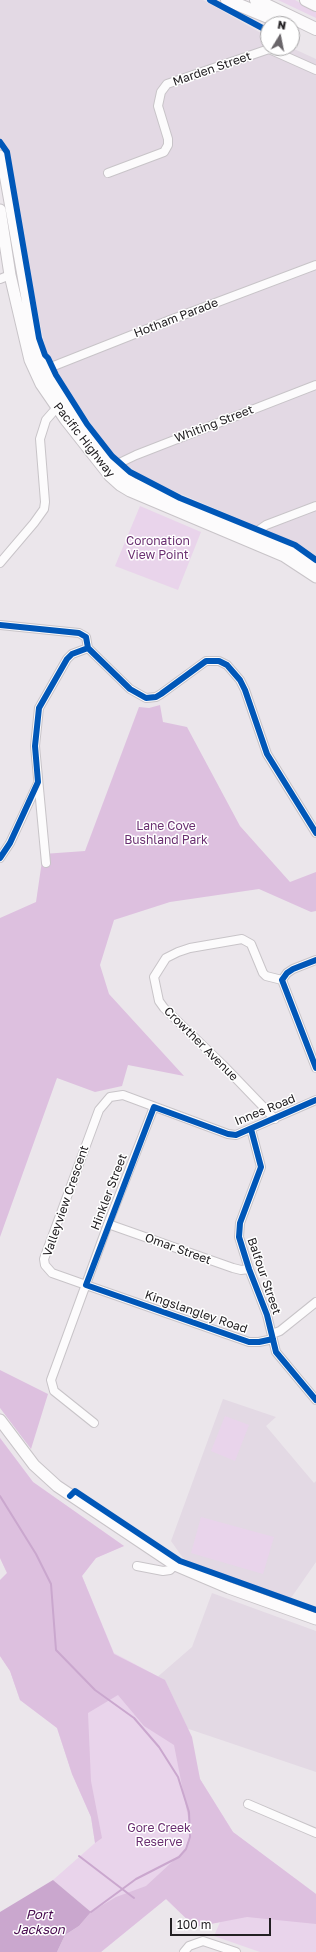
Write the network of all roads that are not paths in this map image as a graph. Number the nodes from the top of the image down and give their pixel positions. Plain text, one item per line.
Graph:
1 (256, 0) edge
2 (271, 0) edge
3 (306, 0) edge
4 (229, 1) edge
5 (316, 5) edge
6 (266, 16) edge
7 (316, 21) edge
8 (316, 29) edge
9 (300, 30) edge
10 (316, 35) edge
11 (316, 70) edge
12 (0, 156) edge
13 (108, 173) dead end
14 (0, 210) edge
15 (316, 265) edge
16 (5, 277) edge
17 (40, 372) junction
18 (316, 385) edge
19 (60, 404) junction
20 (113, 466) junction
21 (316, 506) edge
22 (253, 534) junction
23 (0, 563) edge
24 (316, 565) edge
25 (316, 577) edge
26 (0, 625) edge
27 (88, 648) junction
28 (38, 782) junction
29 (316, 833) edge
30 (0, 858) edge
31 (46, 863) dead end
32 (316, 960) edge
33 (282, 980) junction
34 (316, 1068) edge
35 (110, 1097) joint
36 (316, 1100) edge
37 (154, 1107) junction
38 (275, 1118) junction
39 (251, 1129) junction
40 (108, 1224) junction
41 (249, 1269) junction
42 (86, 1285) junction
43 (316, 1302) edge
44 (272, 1337) junction
45 (316, 1400) edge
46 (0, 1420) edge
47 (94, 1423) dead end
48 (175, 1565) junction
49 (137, 1566) dead end
50 (316, 1619) edge
51 (248, 1804) dead end
52 (316, 1833) edge
53 (198, 1942) junction
54 (184, 1952) edge
55 (193, 1952) edge
56 (236, 1952) edge

1 - 8 highway
2 - 7 highway
3 - 5 highway
4 - 6 highway
9 - 10 highway
11 - 13 street, Marden Street
12 - 17 main road, Pacific Highway
14 - 16 main road, Pacific Highway
15 - 17 street, Hotham Parade
16 - 17 main road, Pacific Highway
17 - 19 main road, Pacific Highway
18 - 20 street, Whiting Street
19 - 20 main road, Pacific Highway
19 - 23 street
19 - 25 main road, Pacific Highway
20 - 22 main road, Pacific Highway
21 - 22 street
22 - 24 main road, Pacific Highway
26 - 27 street
27 - 28 street
27 - 29 street
28 - 30 street
28 - 31 street
32 - 33 street
33 - 34 street
33 - 38 street, Crowther Avenue
35 - 37 street, Innes Road
35 - 42 street, Valleyview Crescent
36 - 38 street, Innes Road
37 - 39 street, Innes Road
37 - 40 street, Hinkler Street
38 - 39 street, Innes Road
39 - 41 street, Balfour Street
40 - 41 street, Omar Street
40 - 42 street, Hinkler Street
41 - 44 street, Balfour Street
42 - 44 street, Kingslangley Road
42 - 47 street, Hinkler Street
43 - 44 street
44 - 45 street
46 - 48 main road
48 - 49 street
48 - 50 main road
51 - 52 street
53 - 54 street
53 - 55 street
53 - 56 street

